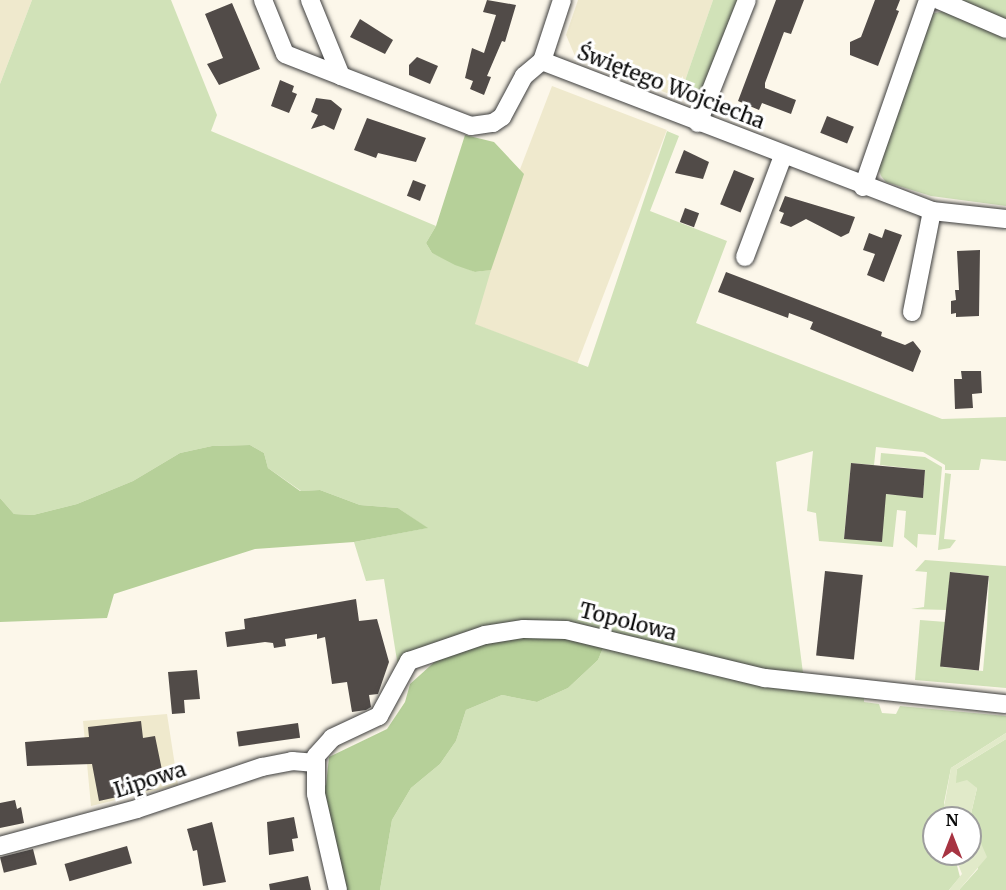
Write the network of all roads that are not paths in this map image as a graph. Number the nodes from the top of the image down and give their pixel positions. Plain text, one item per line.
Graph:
1 (263, 0) edge
2 (310, 0) edge
3 (562, 0) edge
4 (747, 0) edge
5 (927, 0) edge
6 (939, 0) edge
7 (1006, 29) edge
8 (542, 61) junction
9 (341, 76) junction
10 (698, 123) junction
11 (783, 156) junction
12 (863, 187) junction
13 (933, 211) junction
14 (1006, 219) edge
15 (745, 257) dead end
16 (912, 312) dead end
17 (1006, 704) edge
18 (313, 763) junction
19 (0, 846) edge
20 (338, 890) edge

1 - 9 street
2 - 9 street
3 - 8 street
4 - 10 street
5 - 12 street
6 - 7 street
8 - 9 street
8 - 10 street, Świętego Wojciecha
10 - 11 street, Świętego Wojciecha
11 - 12 street, Świętego Wojciecha
11 - 15 street
12 - 13 street, Świętego Wojciecha
13 - 14 street, Świętego Wojciecha
13 - 16 street
17 - 18 street, Topolowa
18 - 19 street, Lipowa
18 - 20 street

